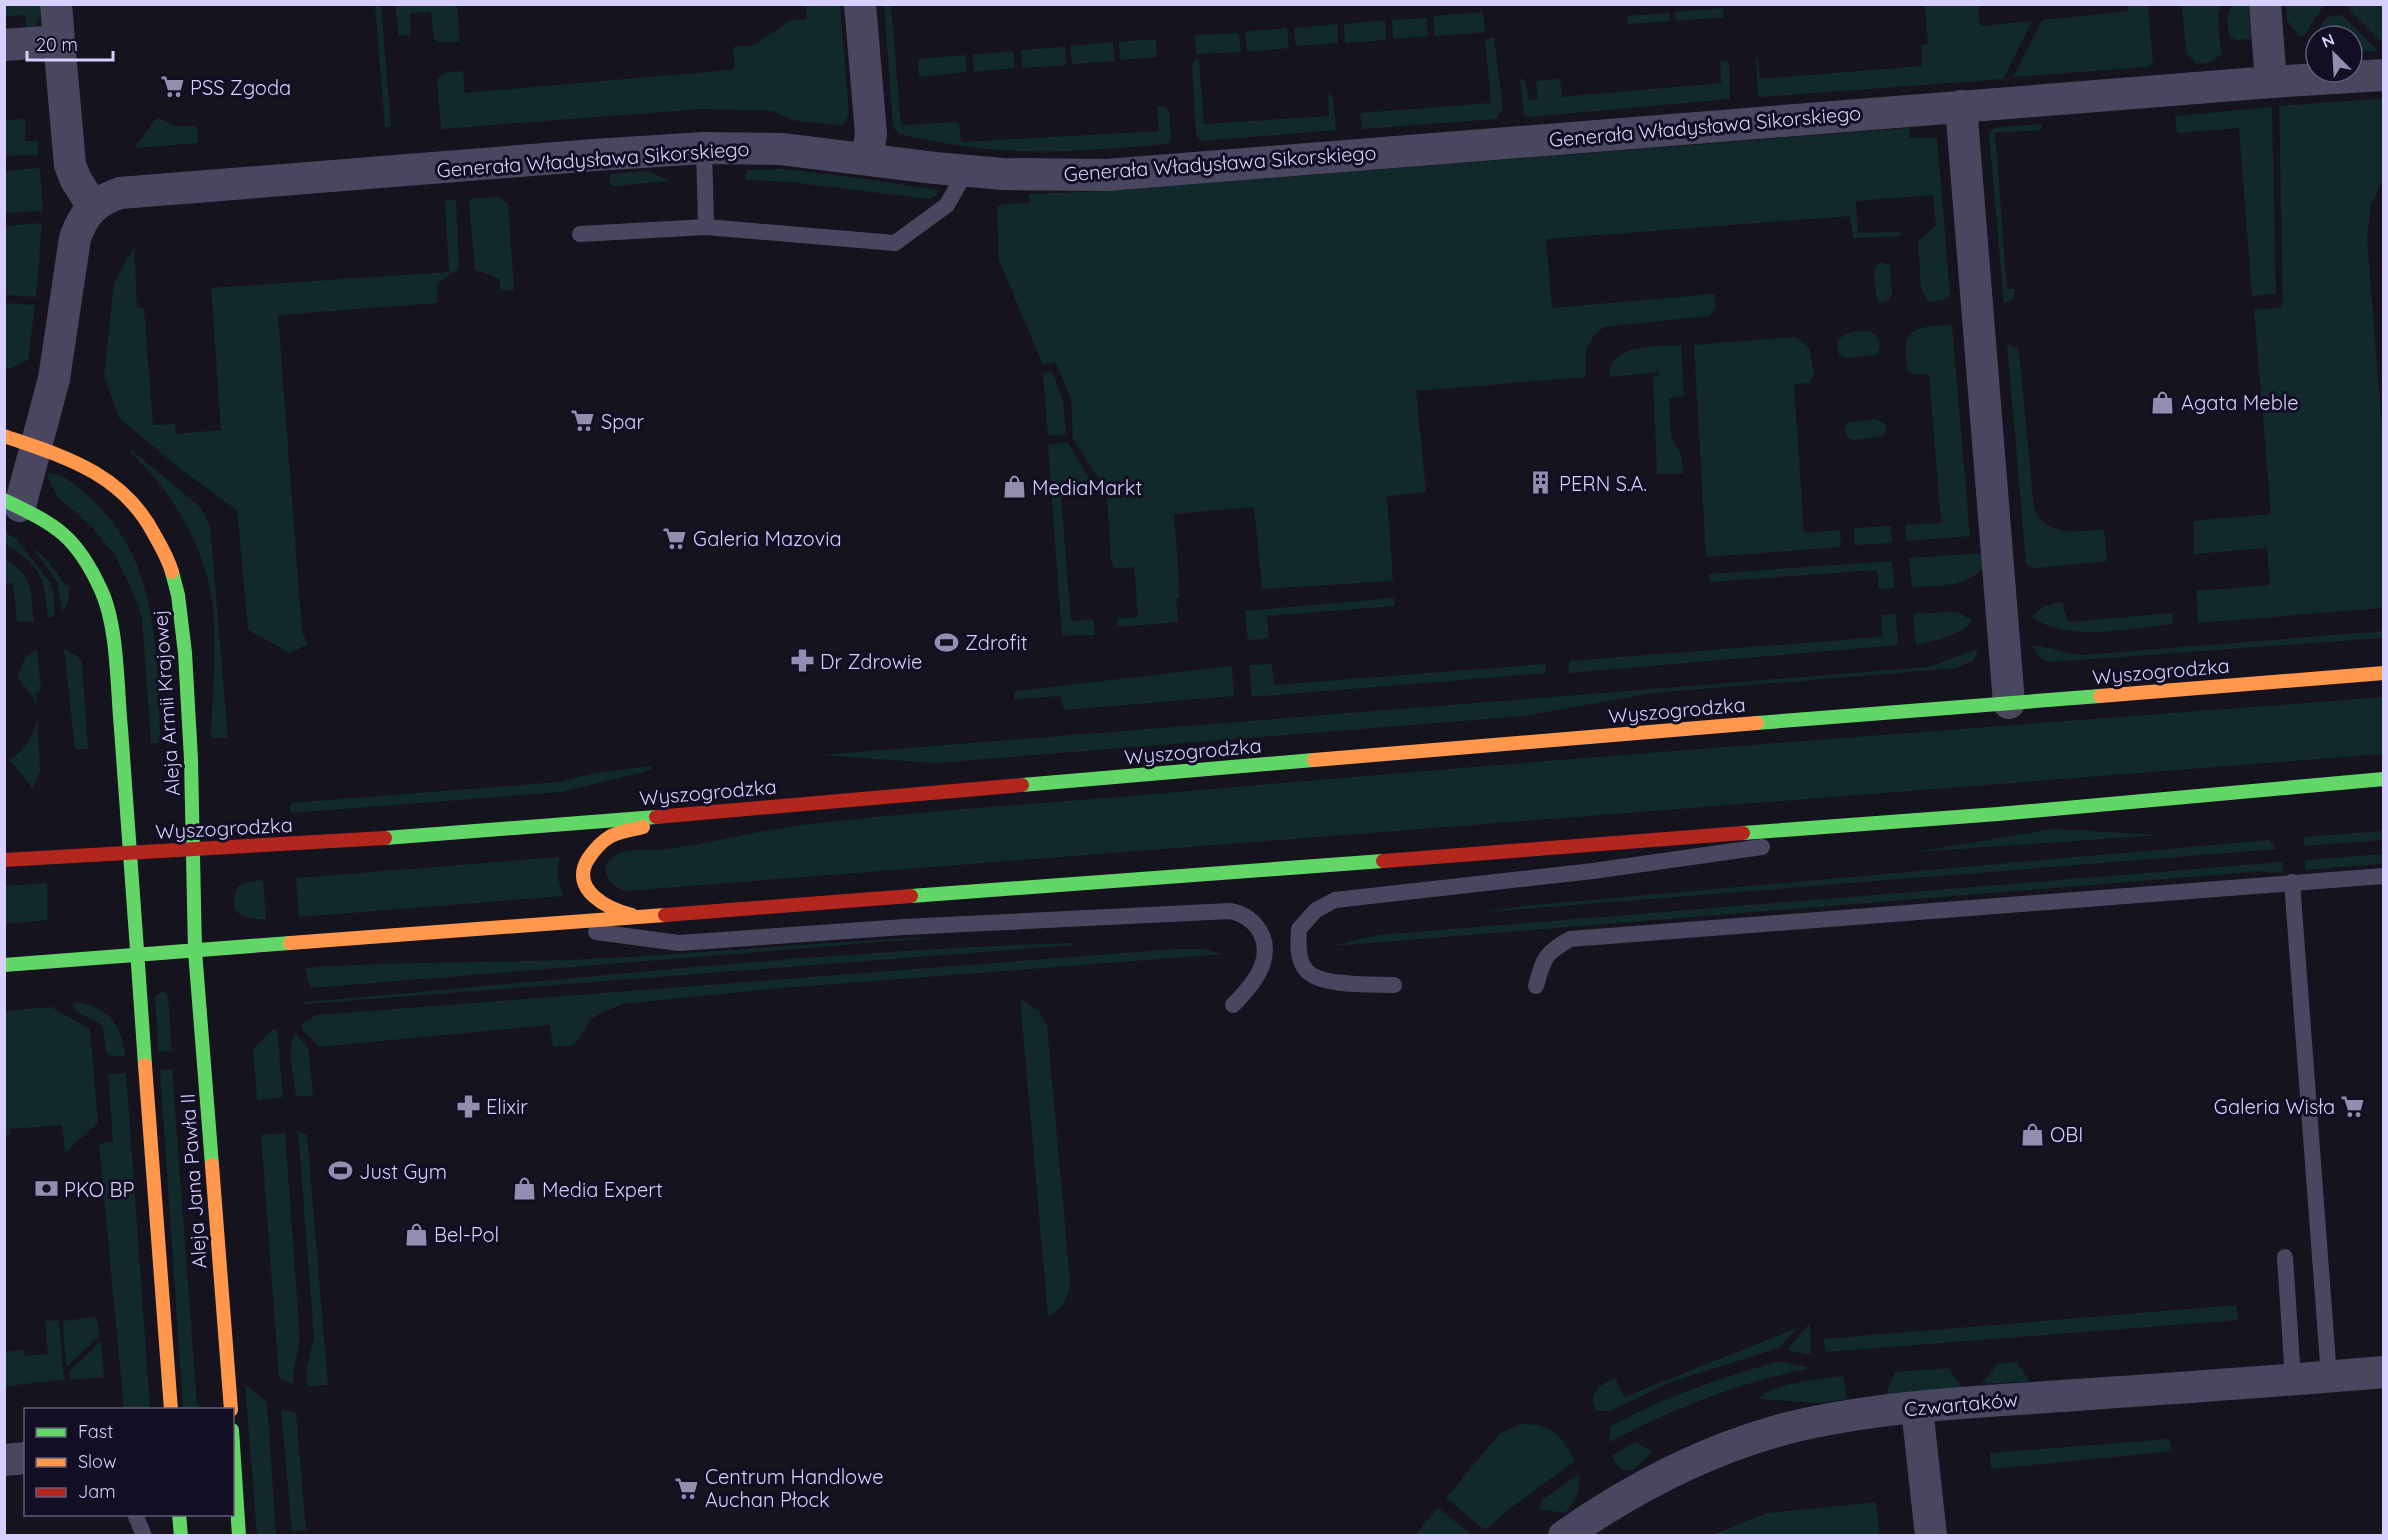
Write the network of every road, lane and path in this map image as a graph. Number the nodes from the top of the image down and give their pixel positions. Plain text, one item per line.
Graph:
1 (56, 4) edge
2 (860, 4) edge
3 (2265, 4) edge
4 (59, 41) junction
5 (4, 45) edge
6 (2384, 75) edge
7 (2271, 81) junction
8 (1961, 106) junction
9 (704, 148) junction
10 (867, 159) junction
11 (966, 171) junction
12 (93, 207) junction
13 (706, 227) junction
14 (580, 234) dead end
15 (4, 436) edge
16 (37, 446) junction
17 (12, 503) edge
18 (2384, 673) edge
19 (2009, 703) junction
20 (2384, 779) edge
21 (691, 814) junction
22 (1998, 814) junction
23 (194, 849) junction
24 (131, 852) junction
25 (4, 860) edge
26 (2384, 876) edge
27 (2292, 882) junction
28 (636, 916) junction
29 (529, 924) junction
30 (195, 951) junction
31 (136, 955) junction
32 (4, 965) edge
33 (1394, 985) dead end
34 (1536, 986) dead end
35 (1233, 1005) dead end
36 (2286, 1257) dead end
37 (2384, 1372) edge
38 (2329, 1377) junction
39 (2293, 1379) junction
40 (171, 1408) edge
41 (231, 1408) edge
42 (1917, 1408) junction
43 (24, 1458) edge
44 (4, 1460) edge
45 (234, 1460) edge
46 (135, 1516) edge
47 (179, 1516) edge
48 (144, 1536) edge
49 (181, 1536) edge
50 (239, 1536) edge
51 (1564, 1536) edge
52 (1931, 1536) edge

1 - 4 street
2 - 10 street
3 - 7 street
4 - 5 street
4 - 12 street
6 - 7 street, Generała Władysława Sikorskiego
7 - 8 street, Generała Władysława Sikorskiego
8 - 11 street, Generała Władysława Sikorskiego
8 - 19 street
9 - 10 street, Generała Władysława Sikorskiego
9 - 12 street, Generała Władysława Sikorskiego
9 - 13 lane
10 - 11 street, Generała Władysława Sikorskiego
11 - 13 lane
12 - 16 street, Generała Władysława Sikorskiego
13 - 14 lane
15 - 16 main road, Aleja Armii Krajowej
16 - 17 street, Generała Władysława Sikorskiego
16 - 23 main road, Aleja Armii Krajowej
17 - 24 main road
18 - 19 main road, Wyszogrodzka
19 - 21 main road, Wyszogrodzka
20 - 22 main road
21 - 23 main road, Wyszogrodzka
21 - 28 main road
22 - 28 main road
22 - 33 lane
23 - 24 main road, Wyszogrodzka
23 - 30 main road, Aleja Armii Krajowej
24 - 25 main road, Wyszogrodzka
24 - 31 main road
26 - 27 lane
27 - 34 lane
27 - 38 lane
28 - 29 main road
29 - 30 main road
29 - 35 lane
30 - 31 main road
30 - 41 main road, Aleja Jana Pawła II
31 - 32 main road
31 - 40 main road, Aleja Jana Pawła II
36 - 39 lane
37 - 38 street, Czwartaków
38 - 39 street, Czwartaków
39 - 42 street, Czwartaków
42 - 51 street, Czwartaków
42 - 52 street
43 - 44 street
45 - 50 main road
46 - 48 lane
47 - 49 main road

